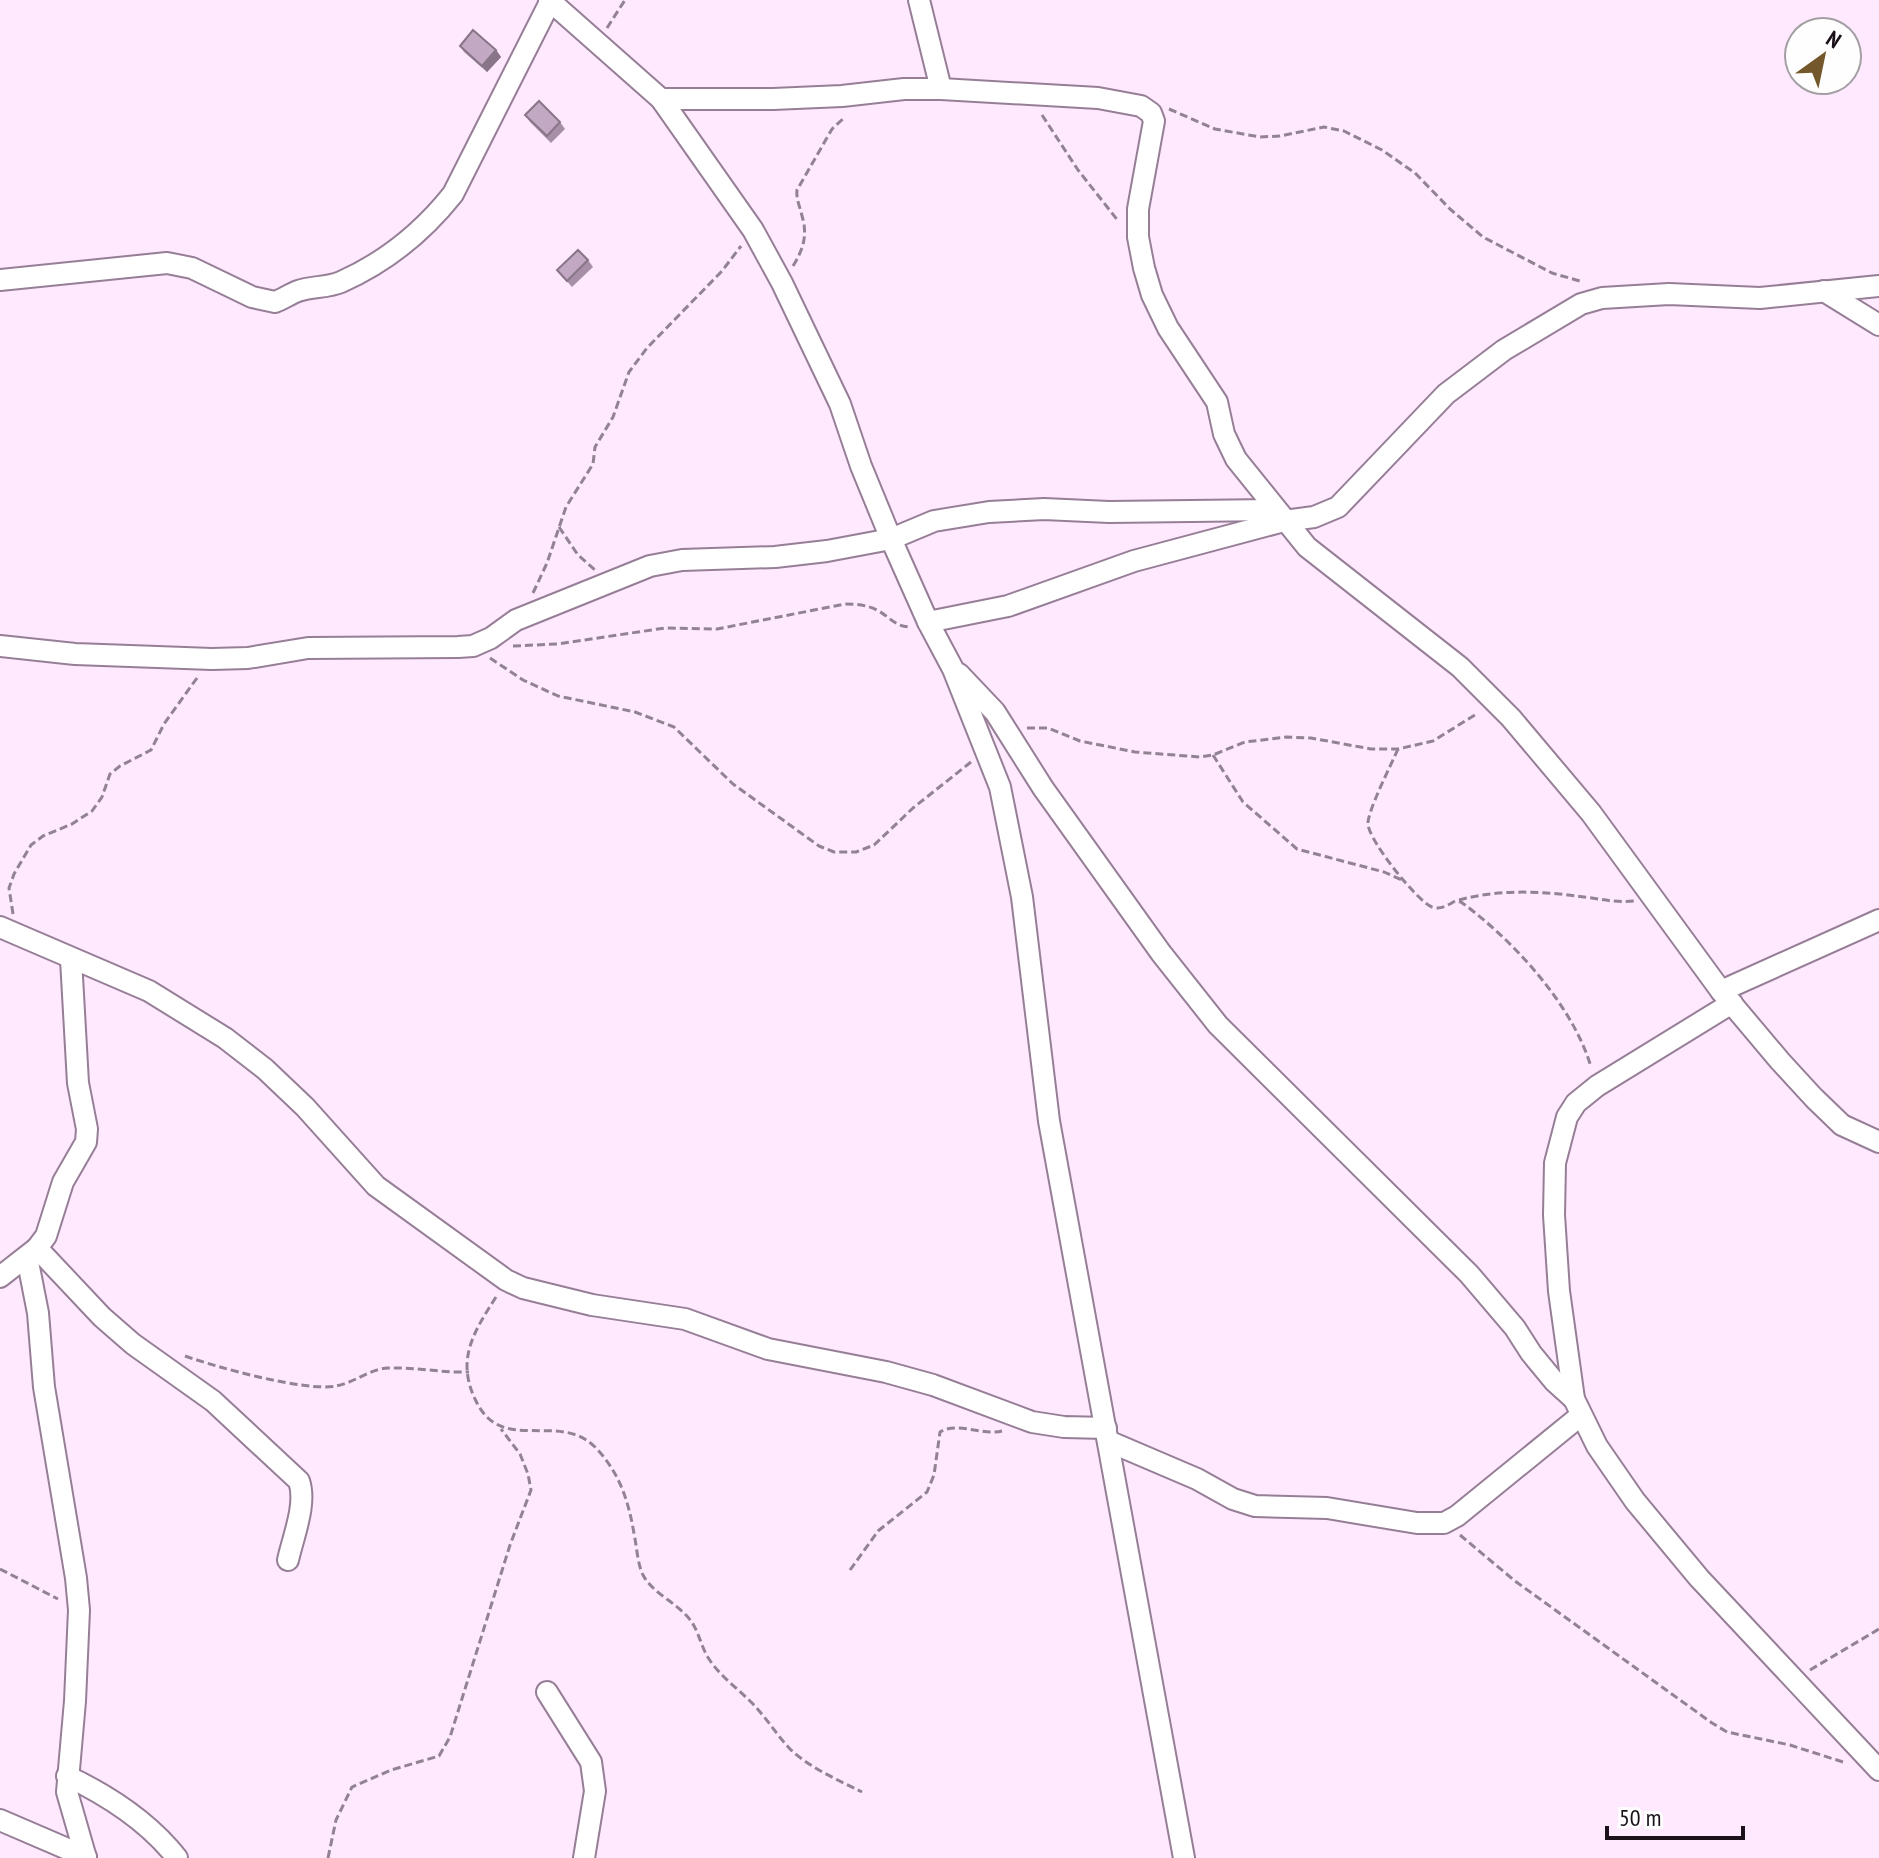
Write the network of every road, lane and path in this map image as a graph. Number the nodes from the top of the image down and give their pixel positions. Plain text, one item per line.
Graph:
1 (625, 0) edge
2 (919, 0) edge
3 (550, 1) edge
4 (598, 42) junction
5 (941, 89) junction
6 (868, 94) junction
7 (1038, 94) junction
8 (661, 99) junction
9 (1151, 113) junction
10 (1124, 229) dead end
11 (753, 230) junction
12 (0, 280) edge
13 (782, 283) junction
14 (1879, 286) edge
15 (1824, 291) junction
16 (1602, 298) junction
17 (1879, 325) edge
18 (1280, 516) junction
19 (559, 527) junction
20 (891, 539) junction
21 (610, 582) junction
22 (516, 620) junction
23 (928, 622) junction
24 (482, 642) junction
25 (0, 646) edge
26 (212, 659) junction
27 (953, 669) junction
28 (1496, 704) junction
29 (1010, 733) junction
30 (1398, 749) junction
31 (987, 750) junction
32 (1213, 755) junction
33 (1409, 884) junction
34 (1653, 899) junction
35 (1455, 901) junction
36 (1879, 920) edge
37 (8, 931) edge
38 (71, 959) junction
39 (1726, 997) junction
40 (1597, 1086) junction
41 (1879, 1142) edge
42 (32, 1252) junction
43 (0, 1277) edge
44 (506, 1280) junction
45 (186, 1356) dead end
46 (469, 1372) junction
47 (1577, 1408) junction
48 (1032, 1422) junction
49 (501, 1429) junction
50 (1107, 1435) junction
51 (1444, 1523) junction
52 (288, 1560) dead end
53 (0, 1569) edge
54 (850, 1570) dead end
55 (79, 1610) junction
56 (1879, 1629) edge
57 (1793, 1680) junction
58 (547, 1692) dead end
59 (1873, 1764) edge
60 (67, 1776) junction
61 (862, 1792) dead end
62 (0, 1820) edge
63 (86, 1857) edge
64 (177, 1858) edge
65 (328, 1858) edge
66 (584, 1858) edge
67 (1184, 1858) edge

1 - 4 path
2 - 5 street
3 - 4 street
3 - 12 street
4 - 8 street
5 - 6 street
5 - 7 street
6 - 8 street
6 - 13 path
7 - 9 street
7 - 10 path
8 - 11 street
9 - 16 path
9 - 18 street
11 - 13 street
11 - 19 path
13 - 20 street
14 - 15 street
15 - 16 street
15 - 17 street
16 - 18 street
18 - 20 street
18 - 23 street
18 - 28 street
19 - 21 path
19 - 22 path
20 - 21 street
20 - 23 street
21 - 22 street
22 - 24 street
23 - 24 path
23 - 27 street
24 - 26 street
24 - 31 path
25 - 26 street
26 - 37 path
27 - 29 street
27 - 31 street
28 - 30 path
28 - 34 street
29 - 32 path
29 - 47 street
30 - 32 path
30 - 33 path
31 - 50 street
32 - 33 path
33 - 35 path
34 - 35 path
34 - 39 street
35 - 40 path
36 - 39 street
37 - 38 street
38 - 42 street
38 - 44 street
39 - 40 street
39 - 41 street
40 - 47 street
42 - 43 street
42 - 52 street
42 - 55 street
44 - 46 path
44 - 48 street
45 - 46 path
46 - 49 path
47 - 51 street
47 - 57 street
48 - 50 street
48 - 54 path
49 - 61 path
49 - 65 path
50 - 51 street
50 - 67 street
51 - 59 path
53 - 55 path
55 - 60 street
56 - 57 path
57 - 59 street
58 - 66 street
60 - 63 street
60 - 64 street
62 - 63 street

